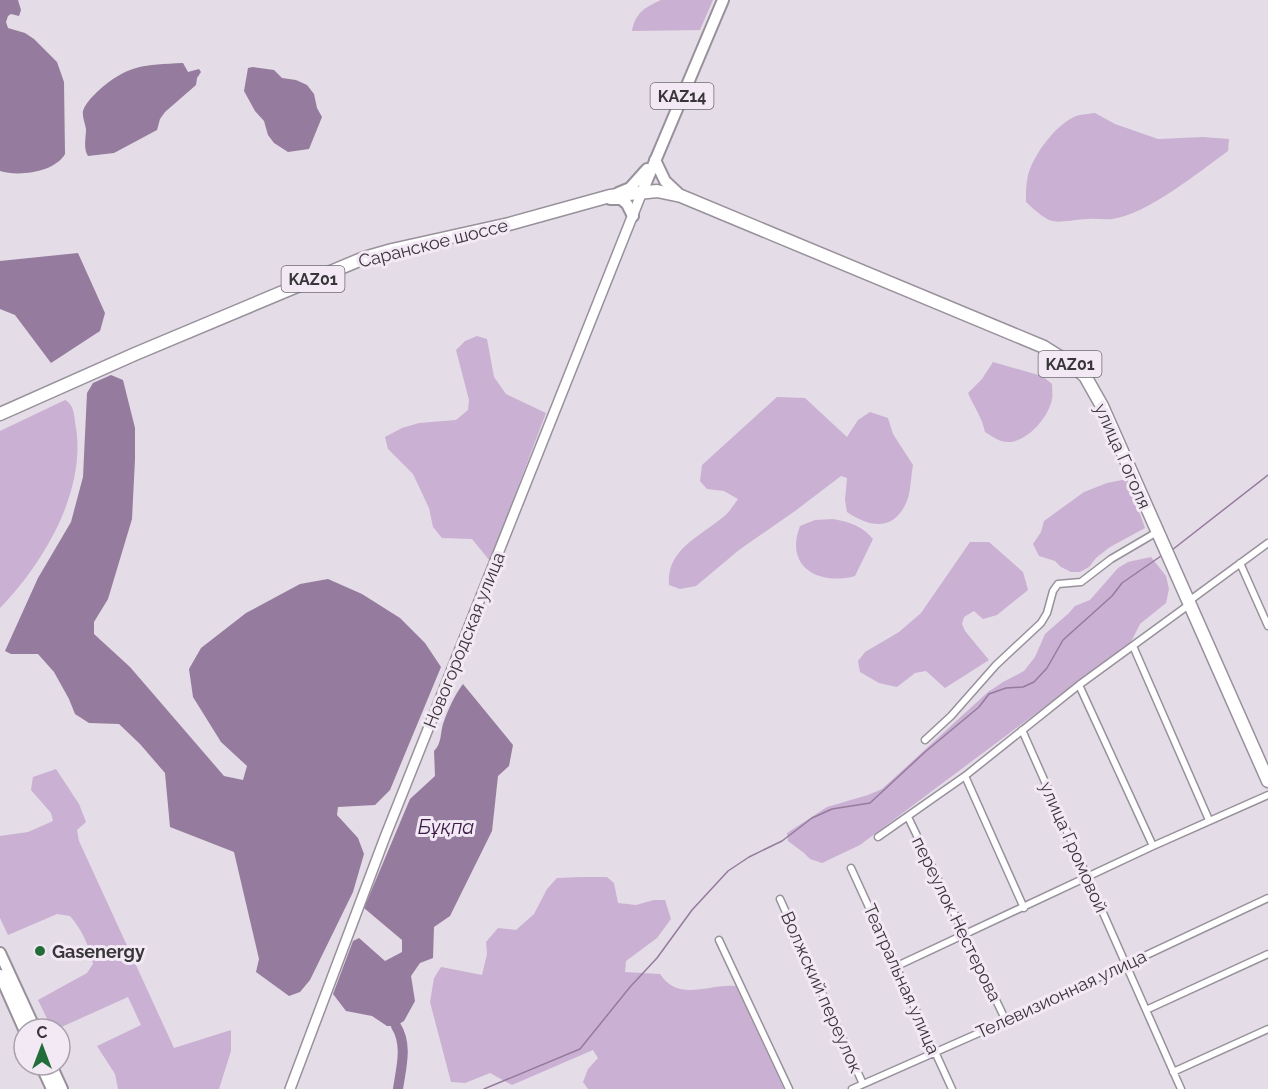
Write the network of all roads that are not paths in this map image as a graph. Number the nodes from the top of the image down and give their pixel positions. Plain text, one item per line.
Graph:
1 (723, 0) edge
2 (655, 160) junction
3 (642, 192) junction
4 (681, 196) junction
5 (604, 198) junction
6 (633, 216) junction
7 (0, 414) edge
8 (1157, 532) junction
9 (1268, 543) edge
10 (1240, 563) junction
11 (1190, 603) junction
12 (1268, 626) edge
13 (1133, 646) junction
14 (1078, 685) junction
15 (1022, 730) junction
16 (925, 740) dead end
17 (965, 776) junction
18 (1268, 781) edge
19 (1268, 795) edge
20 (908, 817) junction
21 (1209, 820) junction
22 (878, 837) dead end
23 (1153, 846) junction
24 (851, 868) dead end
25 (1087, 877) junction
26 (1268, 898) edge
27 (780, 899) dead end
28 (1024, 908) junction
29 (964, 936) junction
30 (718, 940) dead end
31 (0, 953) edge
32 (1268, 954) edge
33 (1126, 965) junction
34 (897, 966) junction
35 (0, 975) edge
36 (1146, 1010) junction
37 (19, 1017) edge
38 (29, 1017) edge
39 (1006, 1021) junction
40 (1268, 1029) edge
41 (934, 1052) junction
42 (1173, 1072) junction
43 (863, 1084) junction
44 (290, 1089) edge
45 (789, 1089) edge
46 (852, 1089) edge
47 (952, 1089) edge
48 (1181, 1089) edge

1 - 2 main road, KAZ14
2 - 3 main road, KAZ14
2 - 4 main road
2 - 5 main road
3 - 4 highway, улица Гоголя / KАZ01
3 - 5 highway, Саранское шоссе / KAZ01
3 - 6 street, Новогородская улица
4 - 8 highway, улица Гоголя / KАZ01
5 - 6 main road
5 - 7 highway, Саранское шоссе / KAZ01
6 - 44 street, Новогородская улица
8 - 11 highway, улица Гоголя / KАZ01
8 - 16 street
9 - 10 street
10 - 11 street
10 - 12 street
11 - 13 street
11 - 18 highway, улица Гоголя / KАZ01
13 - 14 street
13 - 21 street
14 - 15 street
14 - 23 street
15 - 17 street
15 - 25 street, улица Громовой
17 - 20 street
17 - 28 street
19 - 21 street
20 - 22 street
20 - 29 street, переулок Нестерова
21 - 23 street
23 - 25 street
24 - 34 street, Театральная улица
25 - 28 street
25 - 33 street, улица Громовой
26 - 33 street, Телевизионная улица
27 - 43 street, Волжский переулок
28 - 29 street
29 - 34 street
29 - 39 street, переулок Нестерова
30 - 45 street
31 - 38 main road
32 - 36 street
33 - 36 street, улица Громовой
33 - 39 street, Телевизионная улица
34 - 41 street, Театральная улица
35 - 37 main road
36 - 42 street, улица Громовой
39 - 41 street, Телевизионная улица
40 - 42 street
41 - 43 street, Телевизионная улица
41 - 47 street, Театральная улица
42 - 48 street, улица Громовой
43 - 46 street, Телевизионная улица

